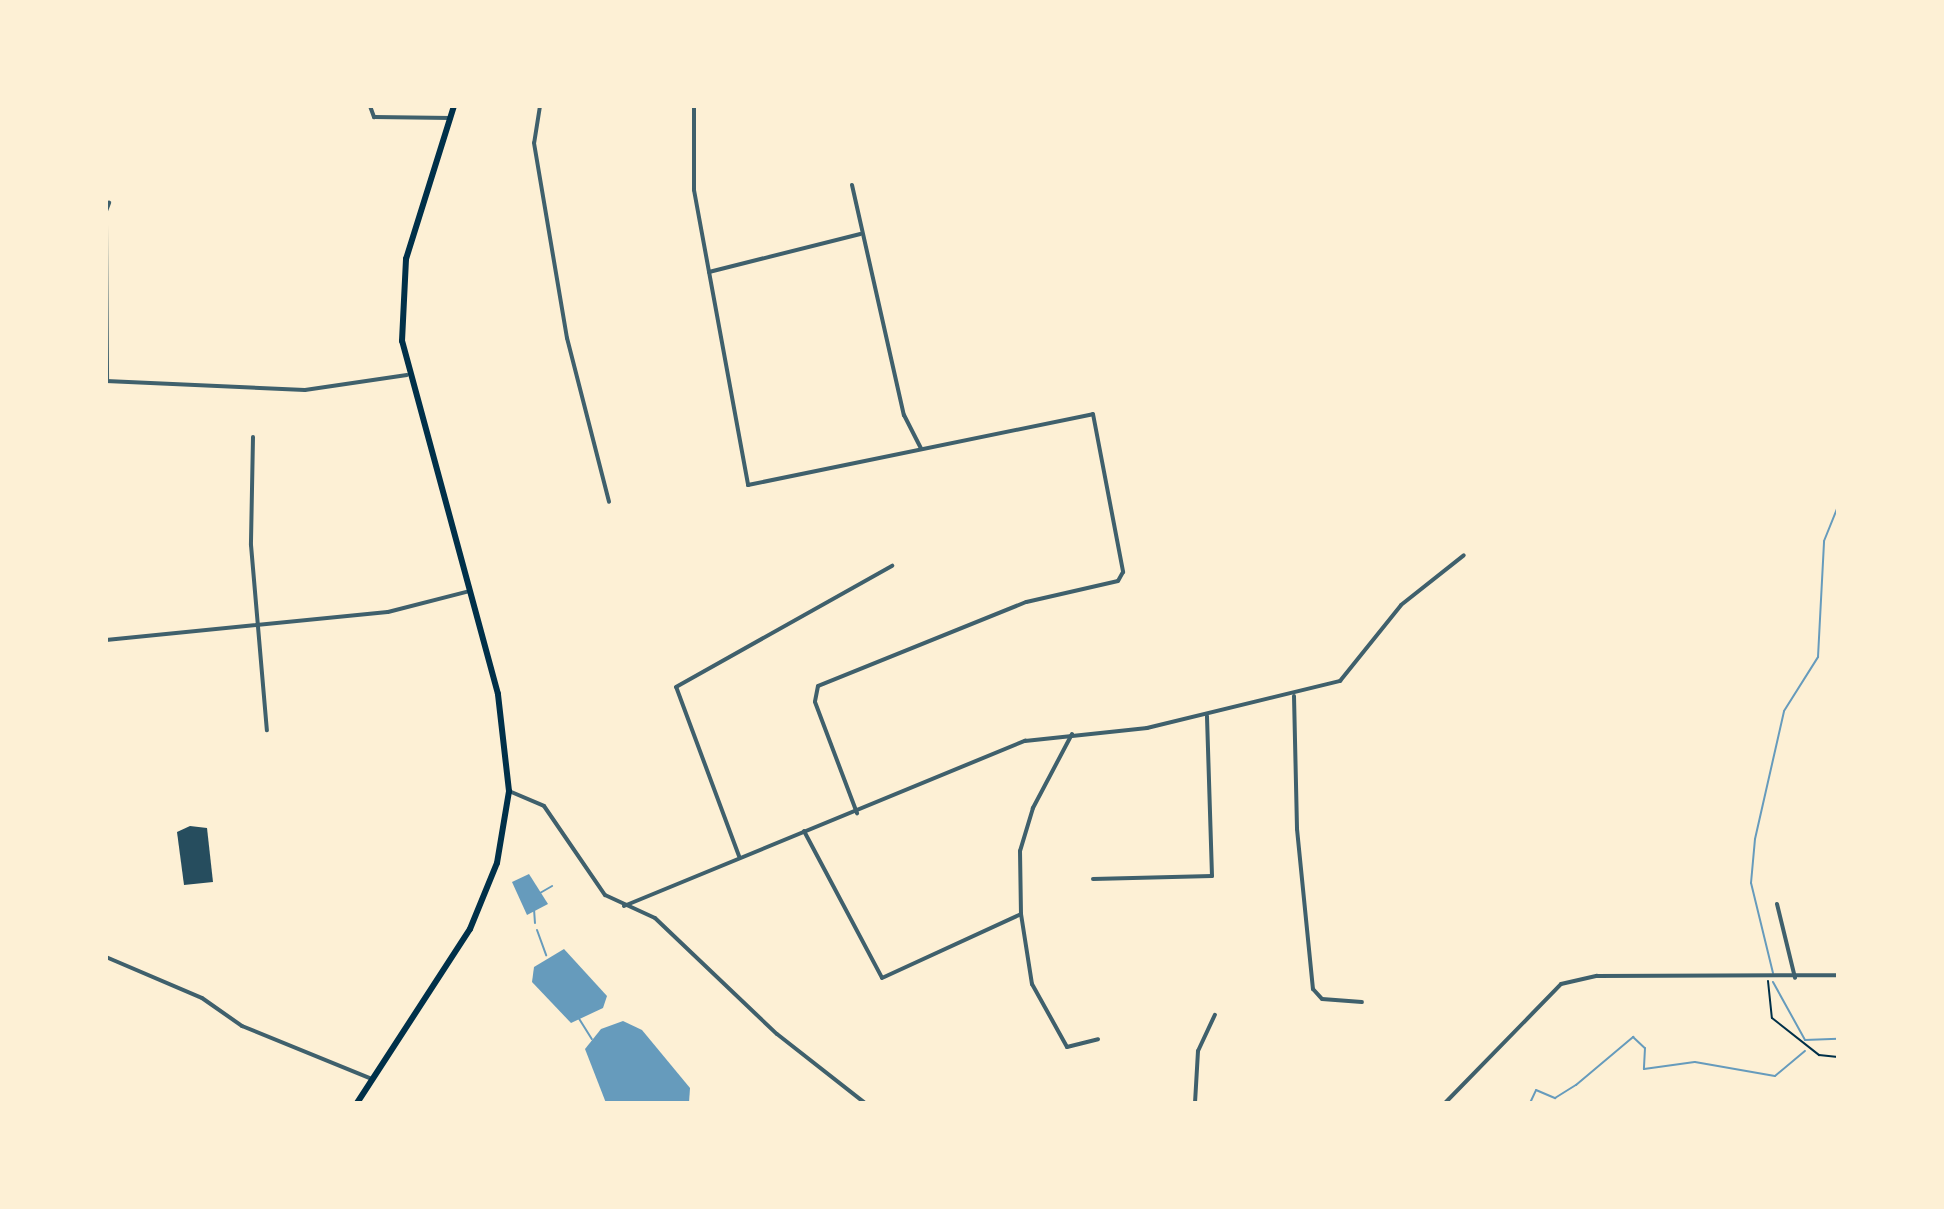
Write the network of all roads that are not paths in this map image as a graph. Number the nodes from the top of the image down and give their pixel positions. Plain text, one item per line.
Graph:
1 (370, 106) edge
2 (454, 106) edge
3 (540, 106) edge
4 (694, 106) edge
5 (451, 118) junction
6 (852, 185) dead end
7 (109, 203) dead end
8 (106, 211) edge
9 (106, 224) edge
10 (860, 234) junction
11 (709, 272) junction
12 (407, 375) junction
13 (106, 381) edge
14 (253, 437) dead end
15 (921, 448) junction
16 (609, 502) dead end
17 (1464, 555) dead end
18 (892, 566) dead end
19 (470, 591) junction
20 (257, 625) junction
21 (106, 640) edge
22 (1294, 696) junction
23 (1207, 716) junction
24 (267, 730) dead end
25 (1072, 734) junction
26 (509, 791) junction
27 (857, 813) junction
28 (804, 831) junction
29 (739, 856) junction
30 (1093, 879) dead end
31 (1777, 904) dead end
32 (624, 906) junction
33 (1021, 914) junction
34 (106, 957) edge
35 (1838, 975) edge
36 (1795, 978) junction
37 (1362, 1002) dead end
38 (1215, 1015) dead end
39 (1098, 1039) dead end
40 (373, 1079) junction
41 (357, 1103) edge
42 (865, 1103) edge
43 (1195, 1103) edge
44 (1445, 1103) edge

1 - 5 street
2 - 5 main road
3 - 16 street
4 - 11 street
5 - 12 main road
6 - 10 street
7 - 8 street
9 - 13 street
10 - 11 street
10 - 15 street
11 - 15 street
12 - 13 street
12 - 19 main road
14 - 20 street
15 - 27 street
17 - 22 street
18 - 29 street
19 - 20 street
19 - 26 main road
20 - 21 street
20 - 24 street
22 - 23 street
22 - 37 street
23 - 25 street
23 - 30 street
25 - 27 street
25 - 33 street
26 - 32 street
26 - 40 main road
27 - 28 street
28 - 29 street
28 - 33 street
29 - 32 street
31 - 36 street
32 - 42 street
33 - 39 street
34 - 40 street
35 - 36 street
36 - 44 street
38 - 43 street
40 - 41 main road

